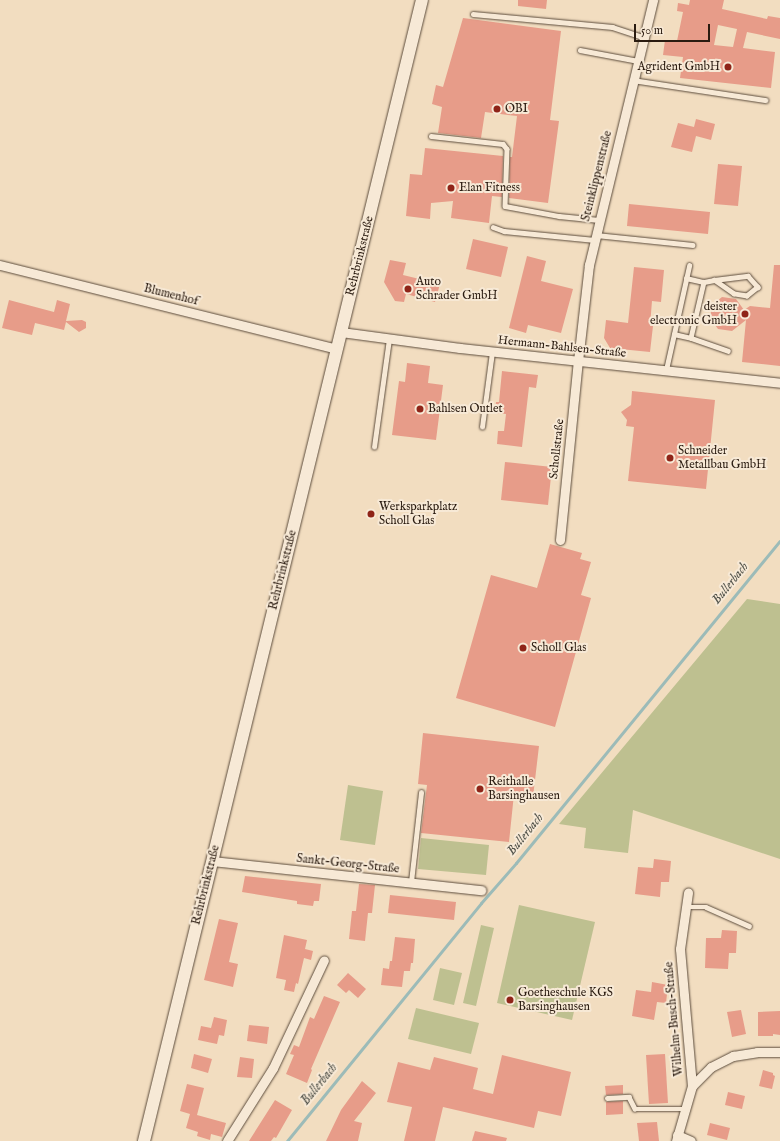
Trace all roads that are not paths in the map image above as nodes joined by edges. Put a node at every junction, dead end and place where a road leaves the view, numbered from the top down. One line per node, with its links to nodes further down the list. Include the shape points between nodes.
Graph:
1 (422, 0): 19 (main road, Rehrbrinkstraße)
2 (653, 0): 4 (street, Steinklippenstraße)
3 (473, 14): 4 (lane, via 612,27)
4 (643, 37): 6 (street, Steinklippenstraße)
5 (580, 50): 6 (lane)
6 (638, 61): 7 (street, Steinklippenstraße)
7 (633, 80): 8 (lane); 10 (street, Steinklippenstraße)
8 (766, 100)
9 (431, 136): 10 (lane, via 503,144 508,149 505,206)
10 (599, 220): 12 (street, Steinklippenstraße)
11 (493, 227): 12 (lane)
12 (595, 238): 13 (lane); 26 (street, Steinklippenstraße, via 589,264)
13 (692, 245)
14 (0, 265): 23 (street, Blumenhof)
15 (689, 266): 16 (lane)
16 (686, 278): 18 (lane); 20 (lane)
17 (714, 280): 17 (lane, via 748,276 758,287 747,296 734,294); 18 (lane)
18 (704, 282): 21 (lane)
19 (341, 332): 22 (street, Hermann-Bahlsen-Straße); 23 (main road, Rehrbrinkstraße)
20 (674, 334): 21 (lane); 27 (lane)
21 (690, 338): 24 (lane)
22 (389, 339): 25 (street, Hermann-Bahlsen-Straße); 30 (lane)
23 (337, 350): 33 (main road, Rehrbrinkstraße)
24 (728, 351)
25 (492, 352): 26 (street, Hermann-Bahlsen-Straße); 29 (lane)
26 (578, 361): 27 (street, Hermann-Bahlsen-Straße); 31 (street, Schollstraße)
27 (666, 370): 28 (street, Hermann-Bahlsen-Straße)
28 (780, 383)
29 (482, 427)
30 (374, 447)
31 (560, 540)
32 (421, 793): 34 (lane)
33 (212, 860): 34 (street, Sankt-Georg-Straße); 45 (main road, Rehrbrinkstraße)
34 (411, 883): 35 (street, Sankt-Georg-Straße)
35 (481, 890)
36 (688, 893): 37 (street, Wilhelm-Busch-Straße)
37 (686, 907): 38 (lane, via 706,907); 41 (street, Wilhelm-Busch-Straße, via 680,949)
38 (749, 926)
39 (324, 960): 46 (street, via 273,1068)
40 (780, 1052): 41 (street, via 733,1056 711,1067)
41 (692, 1086): 43 (street, Wilhelm-Busch-Straße)
42 (607, 1098): 43 (lane, via 629,1097 635,1109)
43 (685, 1109): 44 (street, Wilhelm-Busch-Straße)
44 (677, 1138): 47 (street)
45 (144, 1141)
46 (227, 1141)
47 (692, 1141)

